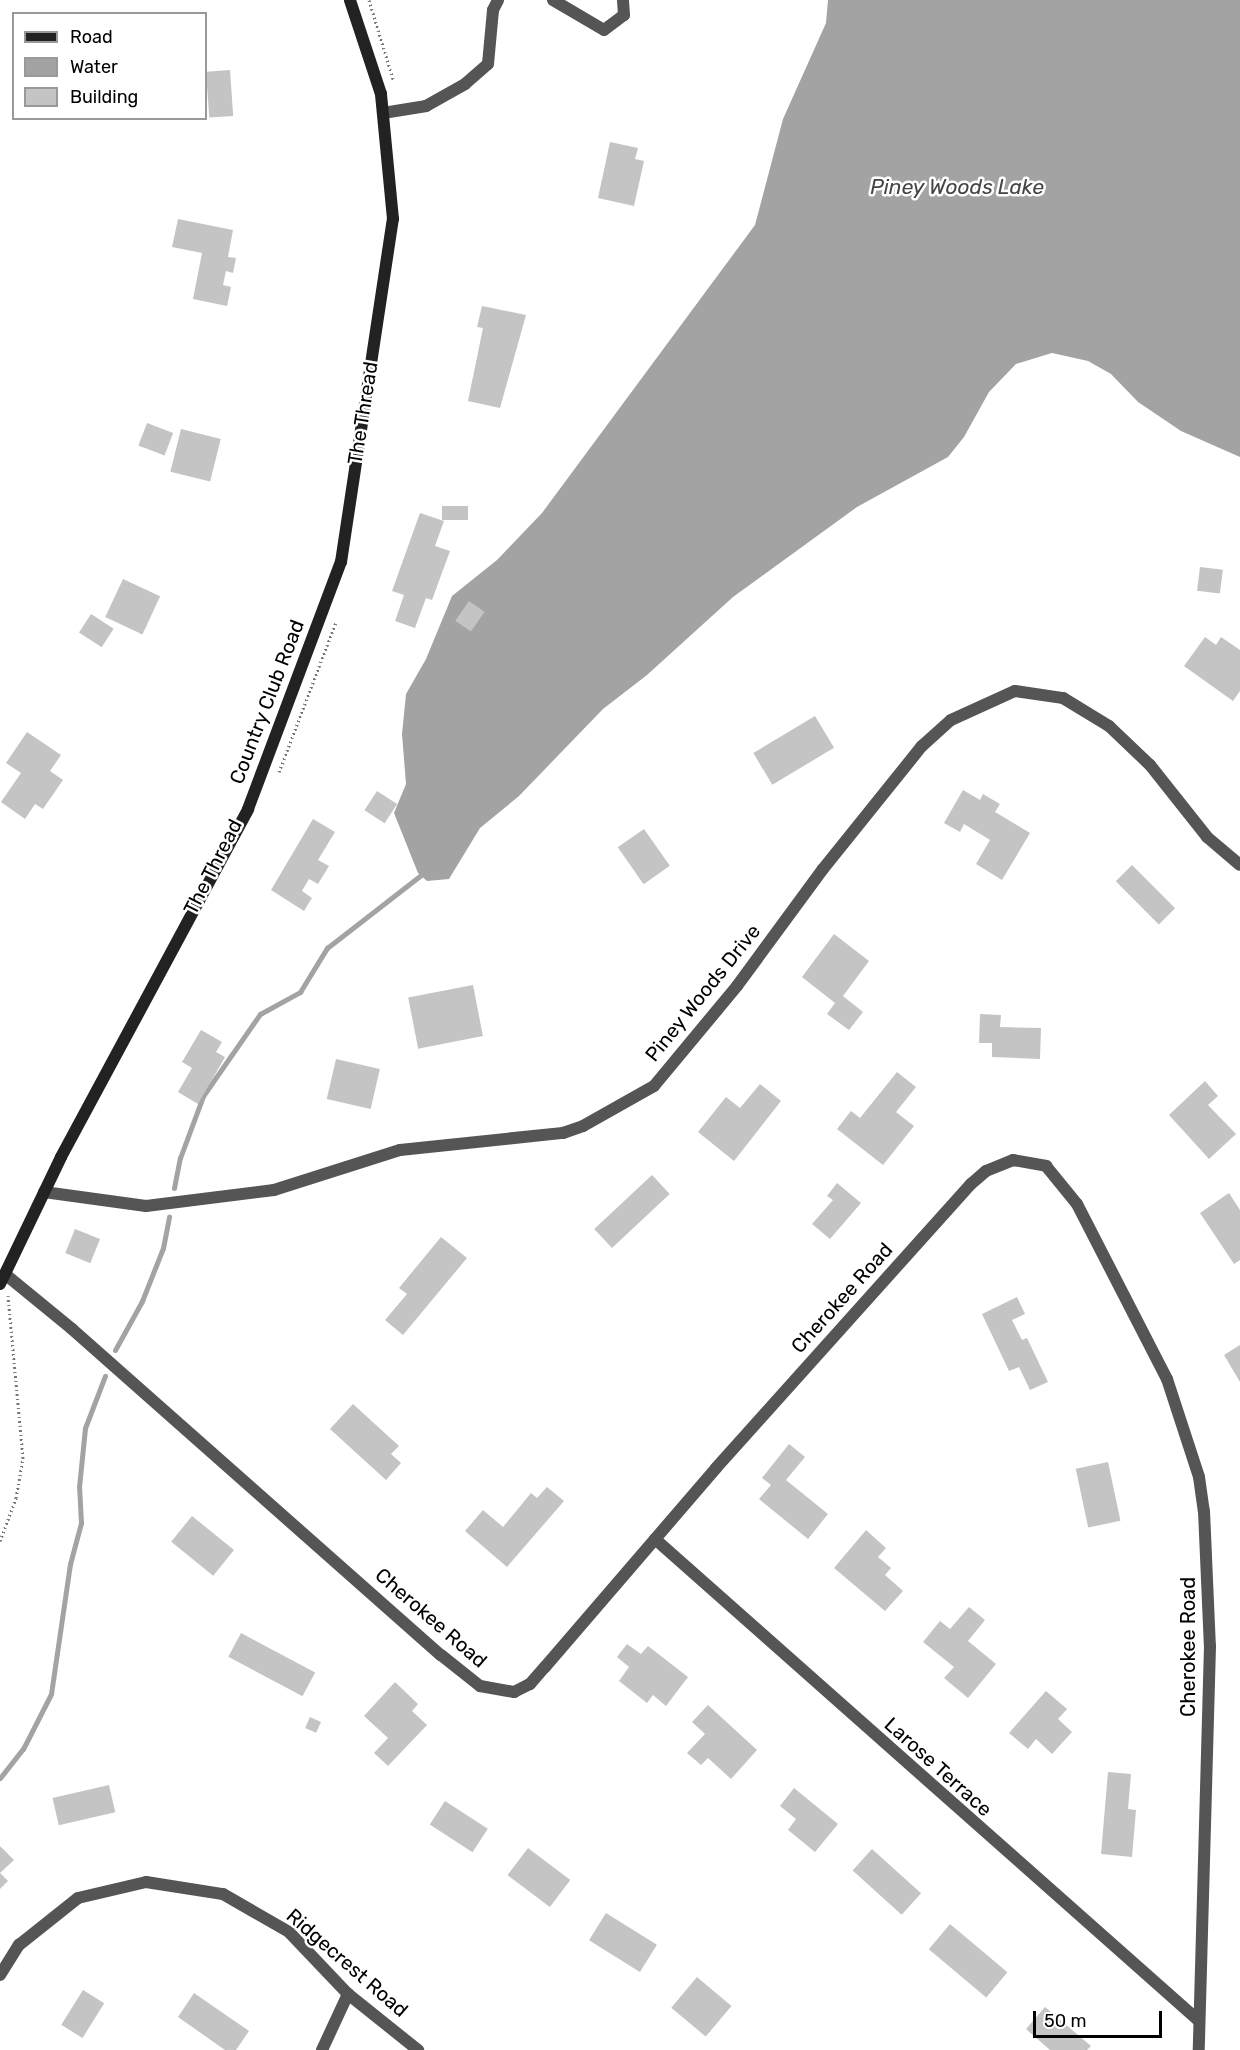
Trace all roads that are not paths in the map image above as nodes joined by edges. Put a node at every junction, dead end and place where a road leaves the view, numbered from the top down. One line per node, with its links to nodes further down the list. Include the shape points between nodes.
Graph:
1 (350, 0): 5 (street, Country Club Road, via 377,81)
2 (498, 0): 5 (street, via 493,10 488,64 426,106)
3 (553, 0): 4 (street, via 604,30 624,15)
4 (623, 0)
5 (383, 113): 7 (street, Country Club Road, via 393,219 341,562 248,809)
6 (1240, 865): 7 (street, Piney Woods Drive, via 1207,837 1150,765 1109,726 1063,698 1015,692 951,720 922,746 823,869 737,986 654,1086 583,1126 563,1133 400,1150 274,1190 146,1206)
7 (44, 1192): 8 (street, Country Club Road)
8 (6, 1280): 9 (street, Cherokee Road, via 480,1686 514,1692 530,1684)
9 (655, 1539): 12 (street, Larose Terrace); 12 (street, Cherokee Road, via 971,1184 986,1171 1013,1160 1046,1166 1077,1204 1167,1379 1198,1477 1204,1511 1210,1646)
10 (0, 1974): 11 (street, Ridgecrest Road, via 19,1945 78,1898 146,1882 223,1894 289,1932)
11 (348, 1994): 13 (street); 14 (street, Ridgecrest Road)
12 (1198, 2020): 15 (street, Cherokee Road)
13 (322, 2050)
14 (418, 2050)
15 (1199, 2050)

